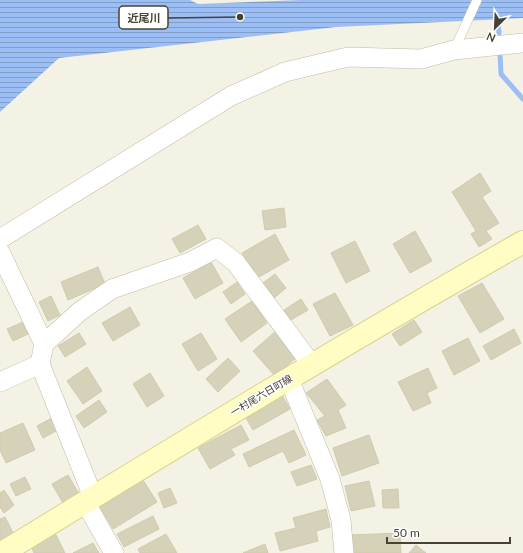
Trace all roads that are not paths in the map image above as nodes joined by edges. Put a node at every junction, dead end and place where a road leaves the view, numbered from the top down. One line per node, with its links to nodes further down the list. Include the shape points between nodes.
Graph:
1 (477, 0): 3 (lane)
2 (523, 43): 3 (street)
3 (454, 50): 4 (street, via 420,59 348,58 285,72 231,96)
4 (0, 239)
5 (523, 242): 9 (main road, 一村尾六日町線)
6 (0, 252): 7 (street)
7 (44, 344): 8 (street); 9 (street, via 79,312 112,289 190,262 217,248 236,263)
8 (40, 364): 11 (street); 12 (street)
9 (312, 365): 10 (main road, 一村尾六日町線)
10 (289, 379): 12 (main road, 一村尾六日町線); 15 (street, via 330,479 341,520)
11 (0, 382)
12 (89, 499): 13 (main road, 一村尾六日町線); 14 (street)
13 (2, 553)
14 (114, 553)
15 (344, 553)

